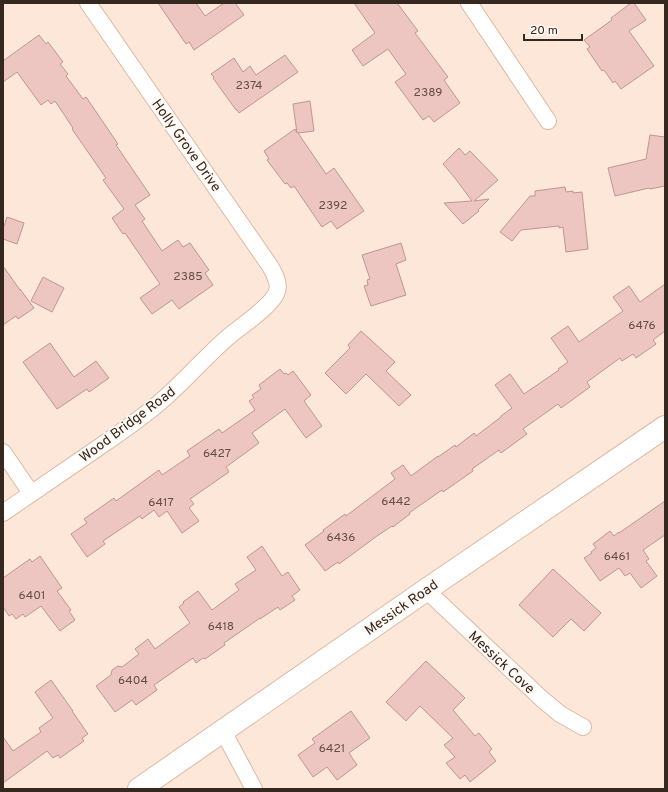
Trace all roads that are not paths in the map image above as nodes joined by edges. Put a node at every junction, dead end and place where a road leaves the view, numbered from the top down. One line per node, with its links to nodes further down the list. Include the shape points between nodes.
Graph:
1 (88, 3): 4 (street, Holly Grove Drive, via 270,266 278,283)
2 (469, 3): 3 (street)
3 (548, 121)
4 (278, 291): 7 (street, Wood Bridge Road, via 268,305 222,342 159,404)
5 (665, 426): 9 (street, Messick Road)
6 (3, 452): 7 (street)
7 (32, 493): 8 (street, Wood Bridge Road)
8 (3, 513)
9 (426, 590): 10 (street, Messick Cove, via 542,699 560,714); 11 (street, Messick Road)
10 (583, 727)
11 (223, 731): 12 (street, Messick Road); 13 (street)
12 (139, 789)
13 (254, 789)

